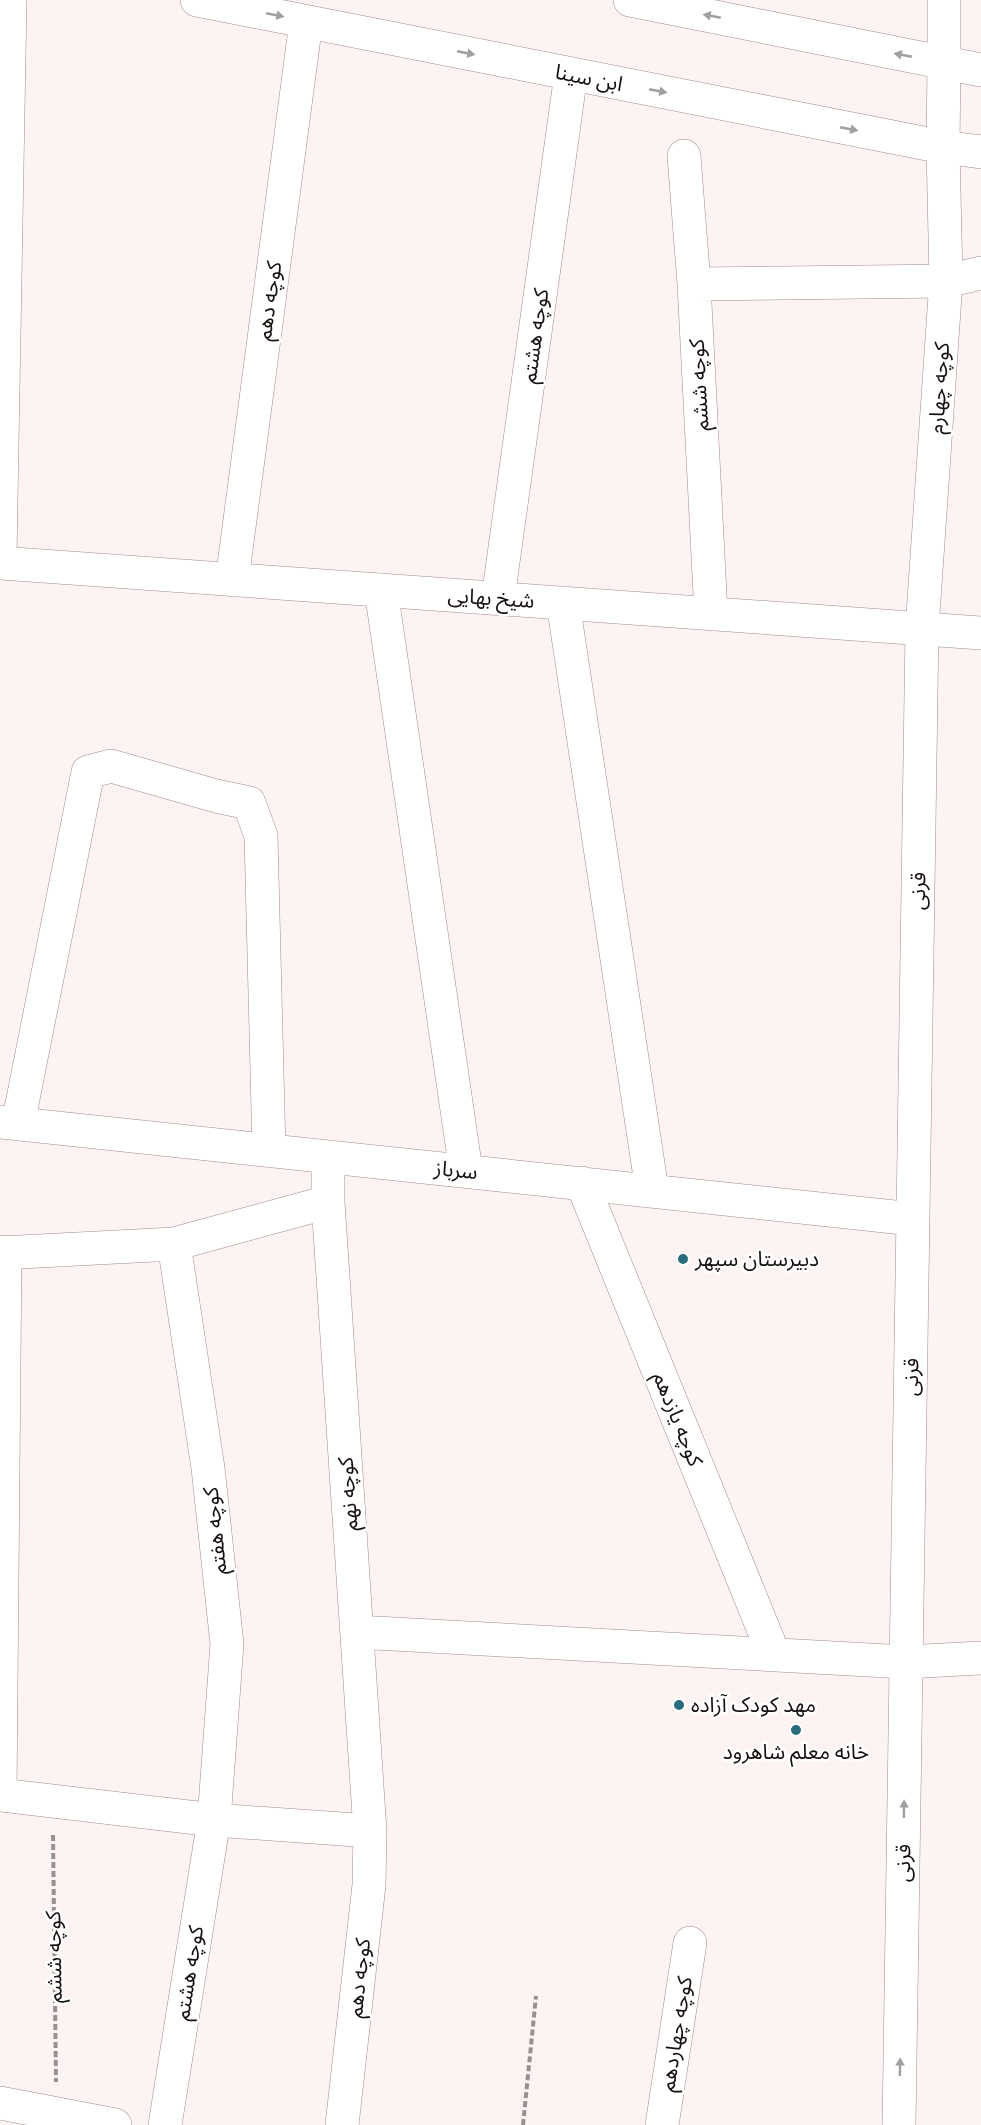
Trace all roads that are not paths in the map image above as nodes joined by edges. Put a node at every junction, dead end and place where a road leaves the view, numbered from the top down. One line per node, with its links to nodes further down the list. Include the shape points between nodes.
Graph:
1 (10, 0): 15 (street)
2 (197, 0): 5 (street, ابن سینا, one-way to 5)
3 (630, 0): 6 (street, one-way to 3)
4 (944, 0): 6 (street, کوچه چهارم)
5 (306, 22): 8 (street, ابن سینا, one-way to 8); 17 (street, کوچه دهم)
6 (944, 63): 7 (street); 9 (street, کوچه چهارم)
7 (981, 70)
8 (572, 74): 9 (street, ابن سینا, one-way to 9); 19 (street, کوچه هشتم)
9 (943, 147): 10 (street, ابن سینا); 13 (street, کوچه چهارم)
10 (981, 152)
11 (684, 156): 14 (street, کوچه ششم)
12 (981, 273): 13 (street)
13 (946, 281): 14 (street); 22 (street, کوچه چهارم)
14 (694, 284): 21 (street, کوچه ششم)
15 (0, 556)
16 (0, 563): 17 (street, شیخ بهایی)
17 (232, 580): 18 (street, شیخ بهایی)
18 (381, 590): 19 (street, شیخ بهایی); 27 (street)
19 (498, 598): 20 (street, شیخ بهایی)
20 (563, 603): 21 (street, شیخ بهایی); 29 (street)
21 (711, 614): 22 (street, شیخ بهایی)
22 (922, 629): 23 (street, شیخ بهایی); 31 (street, قرنی)
23 (981, 633)
24 (9, 1123): 25 (street, سرباز); 25 (street, via 88,772 111,766 249,803 261,836)
25 (268, 1150): 26 (street, سرباز)
26 (328, 1157): 27 (street, سرباز); 30 (street, کوچه نهم)
27 (466, 1171): 28 (street, سرباز)
28 (582, 1183): 29 (street, سرباز); 35 (street, کوچه یازدهم)
29 (652, 1190): 31 (street, سرباز)
30 (328, 1202): 32 (street); 34 (street, کوچه نهم)
31 (913, 1219): 37 (street, قرنی)
32 (174, 1244): 33 (street); 39 (street, کوچه هفتم, via 208,1468 227,1644)
33 (2, 1252): 38 (street)
34 (357, 1632): 35 (street); 40 (street, کوچه نهم)
35 (774, 1655): 37 (street)
36 (981, 1658): 37 (street)
37 (906, 1662): 47 (street, قرنی, one-way to 37)
38 (0, 1795): 39 (street)
39 (213, 1820): 40 (street); 44 (street, کوچه هشتم)
40 (370, 1831): 45 (street, کوچه دهم, via 369,1885)
41 (690, 1943): 46 (street, کوچه چهاردهم)
42 (0, 2103): 43 (street)
43 (113, 2125)
44 (165, 2125)
45 (342, 2125)
46 (662, 2125)
47 (899, 2125)

